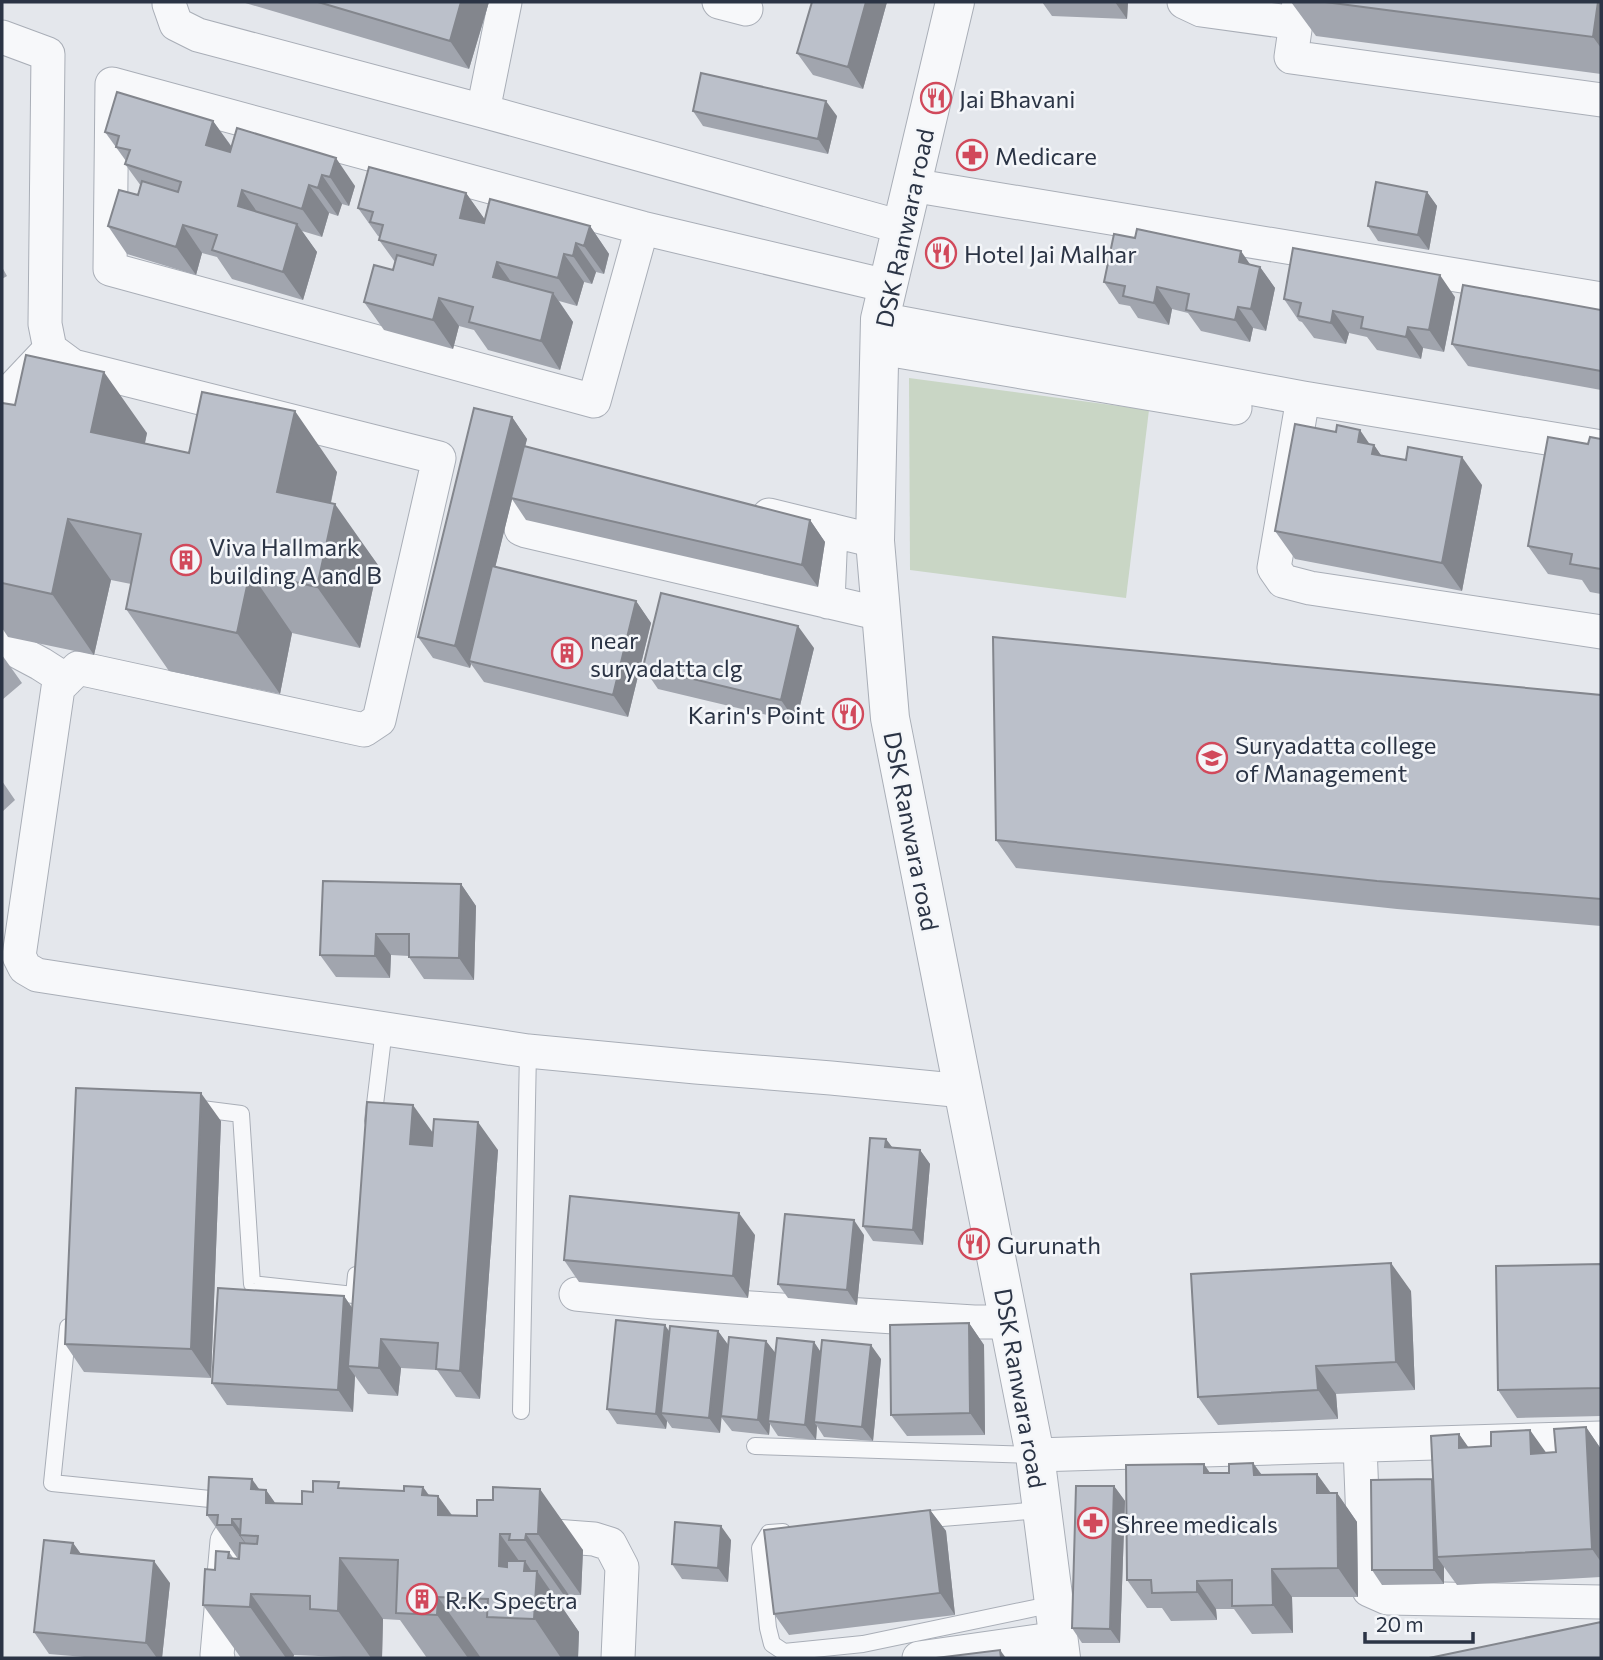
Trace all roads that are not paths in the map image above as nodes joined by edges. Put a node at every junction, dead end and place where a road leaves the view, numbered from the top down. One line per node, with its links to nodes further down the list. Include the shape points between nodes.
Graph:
1 (169, 2): 8 (street, via 176,24 198,36)
2 (505, 2): 8 (street)
3 (955, 2): 9 (street, DSK Ranwara road)
4 (1184, 2): 5 (street, via 1201,10)
5 (1297, 13): 7 (street, via 1291,57)
6 (2, 37): 14 (street, via 48,54 46,324)
7 (1601, 100)
8 (483, 111): 10 (street)
9 (911, 185): 10 (street, DSK Ranwara road); 12 (street)
10 (901, 227): 13 (street, DSK Ranwara road)
11 (642, 228): 11 (street, via 594,401 110,269 112,84); 13 (street)
12 (1601, 299)
13 (882, 318): 16 (street); 21 (street, DSK Ranwara road)
14 (50, 349): 15 (street); 27 (street, via 73,366 439,458 379,720 363,730 78,668)
15 (2, 400)
16 (1301, 408): 17 (street); 26 (street, via 1274,568 1283,581)
17 (1601, 447)
18 (556, 461): 23 (street, via 543,458 535,463 521,529)
19 (739, 508): 20 (street)
20 (831, 530): 21 (street); 23 (street)
21 (876, 541): 24 (street, DSK Ranwara road)
22 (516, 543): 24 (street, via 677,590)
23 (828, 602): 24 (street)
24 (882, 624): 31 (street, DSK Ranwara road, via 890,718)
25 (2, 632): 27 (street, via 11,648)
26 (1601, 632)
27 (66, 680): 28 (street, via 58,688)
28 (14, 904): 29 (street, via 19,956 25,968 37,975)
29 (384, 1029): 30 (street); 33 (lane)
30 (528, 1051): 31 (street); 38 (lane)
31 (964, 1091): 37 (street, DSK Ranwara road)
32 (173, 1106): 34 (lane, via 241,1114 252,1284 354,1295)
33 (372, 1131)
34 (359, 1254)
35 (576, 1294): 37 (street)
36 (69, 1317): 43 (lane, via 52,1483)
37 (1009, 1322): 42 (street, DSK Ranwara road)
38 (521, 1411)
39 (1601, 1438): 41 (street)
40 (755, 1446): 42 (lane)
41 (1360, 1446): 42 (street); 49 (street, via 1369,1590 1387,1598)
42 (1035, 1455): 44 (street, DSK Ranwara road)
43 (210, 1499)
44 (1042, 1510): 46 (lane); 50 (street, DSK Ranwara road)
45 (287, 1519): 51 (street, via 239,1522 227,1541)
46 (906, 1521)
47 (797, 1531): 50 (lane, via 769,1533 760,1548 768,1628 772,1644 784,1653)
48 (503, 1532): 52 (street, via 610,1544 622,1567)
49 (1601, 1602)
50 (1058, 1633): 53 (street)
51 (218, 1658)
52 (618, 1658)
53 (919, 1658)

